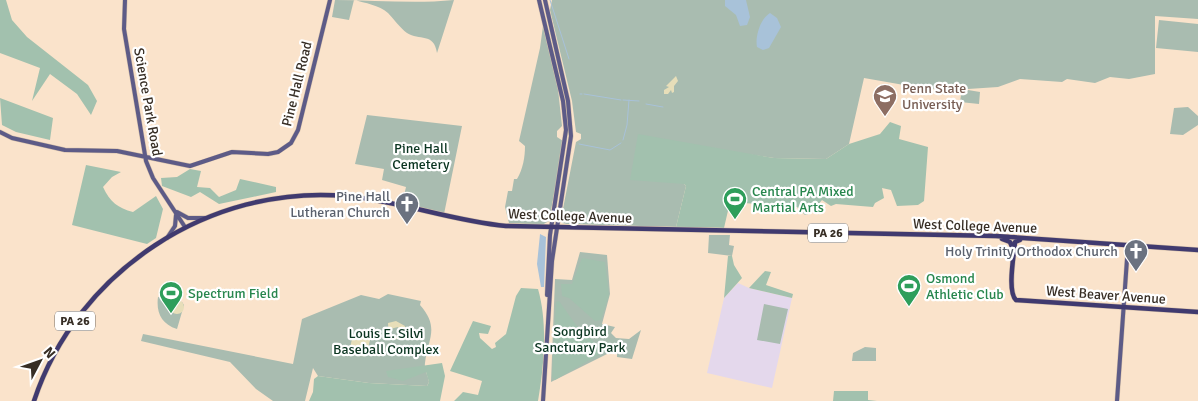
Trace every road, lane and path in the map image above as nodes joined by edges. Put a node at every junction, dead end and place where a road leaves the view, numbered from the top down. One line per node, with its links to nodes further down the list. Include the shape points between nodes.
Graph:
1 (125, 0): 6 (main road, Science Park Road, via 124,29)
2 (330, 0): 6 (main road, Pine Hall Road, via 298,130 290,144 271,153 229,152 192,166)
3 (539, 0): 10 (main road, via 565,120)
4 (545, 0): 10 (main road, via 571,125 569,153)
5 (0, 132): 6 (main road, Pine Hall Road, via 12,138 65,150 113,151)
6 (145, 157): 7 (main road, Science Park Road, via 153,178)
7 (173, 209): 8 (main road, via 188,218); 9 (main road, Science Park Road); 12 (main road, via 176,225)
8 (205, 218): 9 (main road, West College Avenue / PA 26); 10 (main road, West College Avenue / PA 26, via 259,201 292,196 326,196 368,200 476,222)
9 (185, 227): 12 (main road, West College Avenue / PA 26)
10 (553, 228): 11 (main road, West College Avenue / PA 26); 20 (main road)
11 (989, 236): 13 (main road, West College Avenue / PA 26); 16 (main road, PA 26, via 1011,244)
12 (167, 238): 19 (main road, West College Avenue / PA 26, via 120,271 85,308 56,352)
13 (1037, 239): 14 (main road, West College Avenue / PA 26); 16 (main road, via 1015,241)
14 (1128, 244): 15 (main road, West College Avenue / PA 26); 17 (main road)
15 (1198, 250)
16 (1012, 271): 17 (main road, West Beaver Avenue / PA 26, via 1011,292 1019,301)
17 (1124, 307): 18 (main road, West Beaver Avenue / PA 26); 21 (main road)
18 (1198, 312)
19 (34, 401)
20 (543, 401)
21 (1117, 401)

